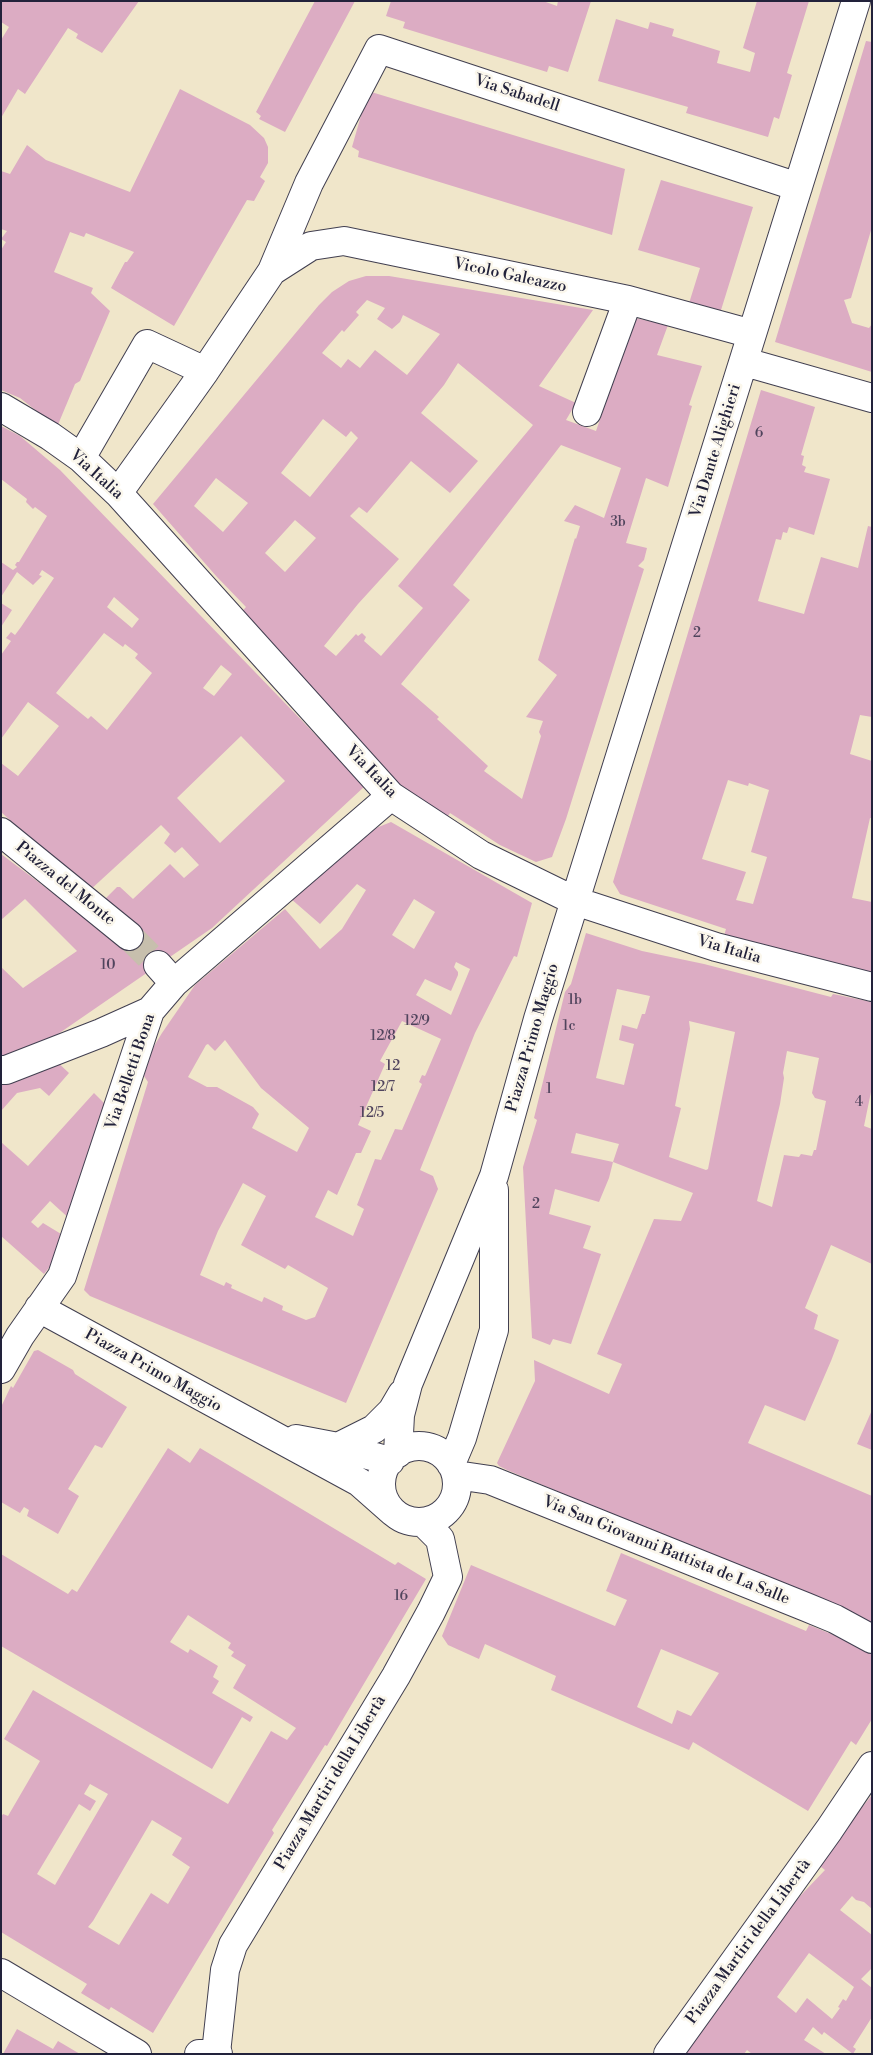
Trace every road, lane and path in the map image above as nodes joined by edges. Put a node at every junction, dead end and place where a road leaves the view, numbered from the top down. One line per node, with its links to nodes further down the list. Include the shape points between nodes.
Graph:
1 (856, 1): 2 (street, Via Dante Alighieri)
2 (798, 186): 3 (street, Via Sabadell, via 379,49 308,183); 5 (street, Via Dante Alighieri)
3 (272, 271): 4 (street, Vicolo Galeazzo, via 311,246 344,241); 7 (street)
4 (628, 300): 5 (street, Vicolo Galeazzo); 10 (street)
5 (752, 334): 6 (street, Via Dante Alighieri)
6 (745, 362): 8 (street); 15 (street, Via Dante Alighieri)
7 (205, 371): 11 (street, via 147,344); 12 (street)
8 (872, 398)
9 (1, 407): 11 (street, Via Italia)
10 (587, 412)
11 (80, 458): 12 (street, Via Italia)
12 (118, 493): 13 (street, Via Italia)
13 (391, 796): 15 (street, Via Italia, via 481,855); 18 (street, Via Belletti Bona, via 166,974)
14 (1, 832): 16 (street, Piazza del Monte)
15 (575, 901): 17 (street, Via Italia, via 716,947); 20 (street, Piazza Primo Maggio)
16 (129, 936)
17 (872, 987)
18 (150, 1011): 19 (street); 21 (street, Via Belletti Bona, via 62,1276)
19 (1, 1070)
20 (494, 1176): 23 (street, Piazza Primo Maggio); 27 (street, Piazza Primo Maggio, via 494,1330)
21 (39, 1308): 22 (street, Via Belletti Bona); 24 (street, Piazza Primo Maggio)
22 (1, 1369)
23 (408, 1384): 25 (street, Piazza Primo Maggio, via 392,1411 374,1429); 26 (street, Piazza Primo Maggio)
24 (267, 1434): 25 (street, Piazza Primo Maggio); 28 (street, Piazza Primo Maggio, via 358,1482)
25 (338, 1447): 26 (street, Piazza Primo Maggio)
26 (394, 1457): 27 (street, via 409,1448 421,1446 443,1455); 28 (street, Piazza Primo Maggio, via 384,1470 381,1482 382,1493)
27 (453, 1469): 29 (street, Piazza Primo Maggio, via 457,1485 451,1505 443,1514); 30 (street, Via San Giovanni Battista de La Salle, via 490,1480 806,1607)
28 (393, 1512): 29 (street, Piazza Primo Maggio, via 407,1520)
29 (423, 1522): 33 (street, Piazza Martiri della Libertà, via 440,1539 448,1577 396,1676 233,1945 225,1970)
30 (872, 1639)
31 (872, 1766): 35 (street, Piazza Martiri della Libertà)
32 (1, 1972): 34 (street)
33 (211, 2053)
34 (137, 2054)
35 (668, 2054)

